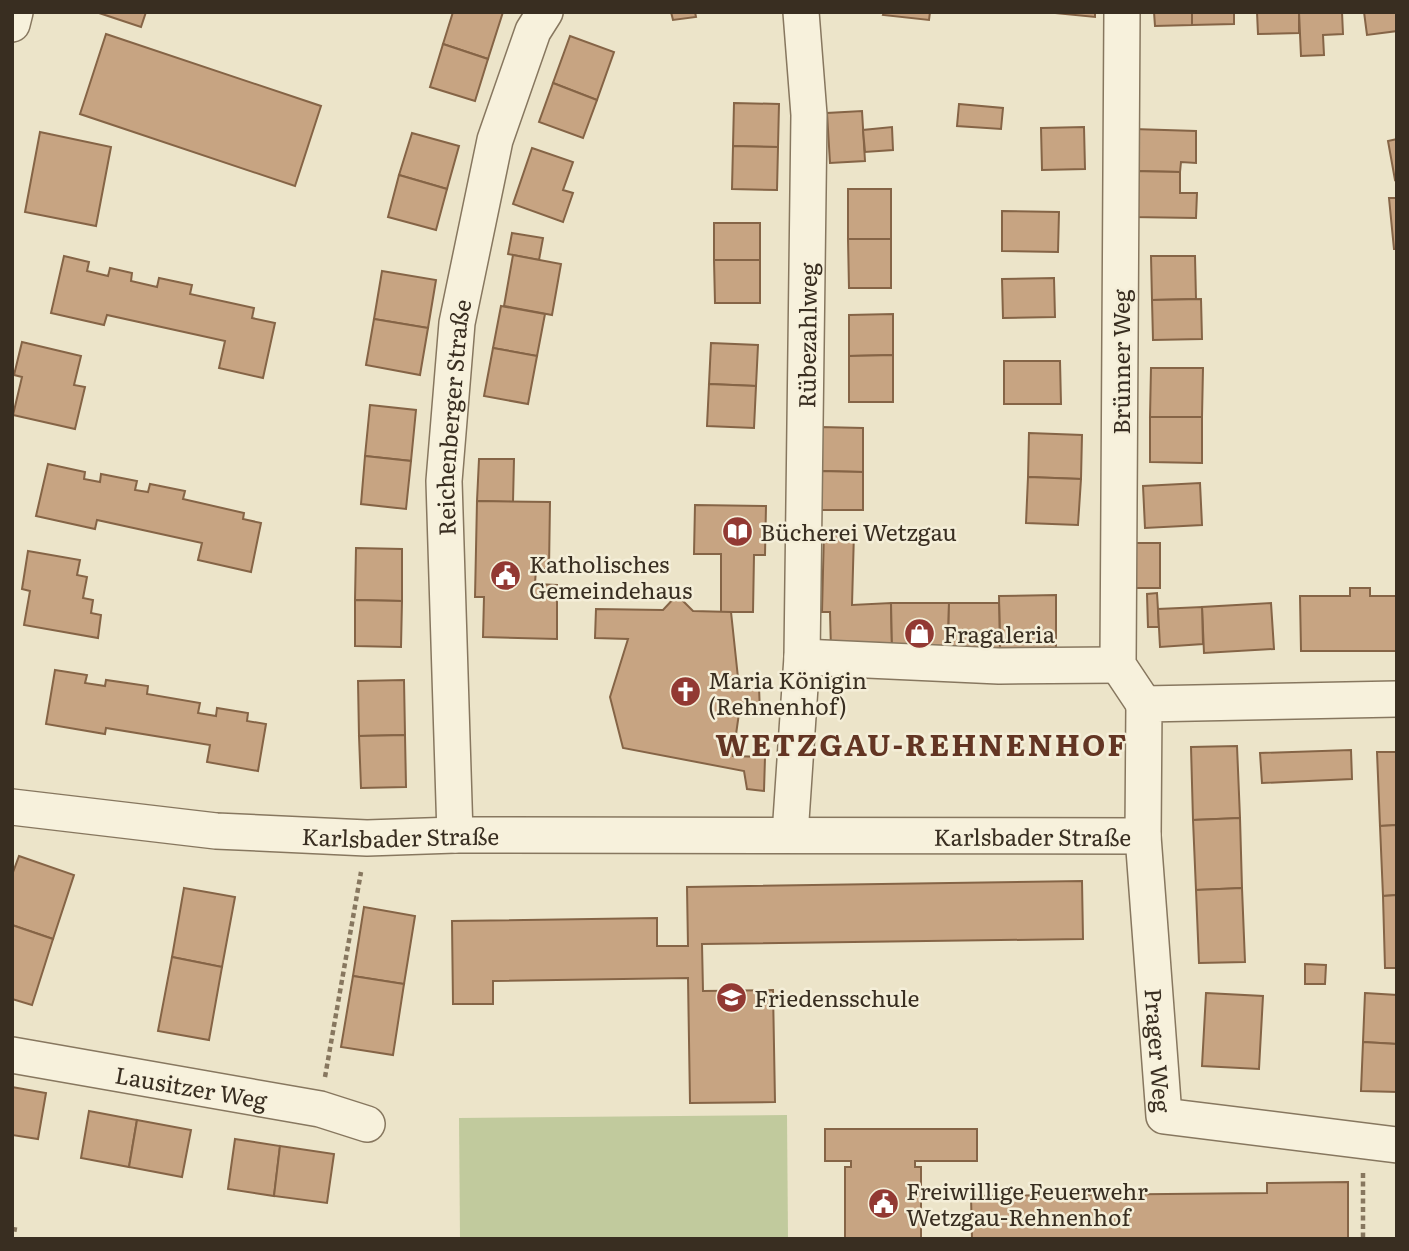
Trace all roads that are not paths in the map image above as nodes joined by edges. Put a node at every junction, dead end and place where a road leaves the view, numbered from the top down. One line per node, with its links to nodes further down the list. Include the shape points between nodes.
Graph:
1 (15, 12): 5 (street)
2 (545, 12): 11 (street, Reichenberger Straße, via 533,31 495,140 457,323 444,481)
3 (801, 12): 6 (street, Rübezahlweg, via 810,115)
4 (1122, 12): 7 (street, Brünner Weg)
5 (12, 24)
6 (802, 657): 7 (street, via 999,666); 12 (street)
7 (1118, 665): 9 (street)
8 (1397, 699): 9 (street)
9 (1144, 704): 13 (street, Karlsbader Straße)
10 (12, 807): 11 (street, Karlsbader Straße, via 216,831 367,838)
11 (455, 835): 12 (street, Karlsbader Straße)
12 (790, 835): 13 (street, Karlsbader Straße)
13 (1143, 836): 16 (street, Prager Weg, via 1164,1116)
14 (12, 1055): 15 (street, Lausitzer Weg, via 320,1109)
15 (367, 1124)
16 (1397, 1145)

